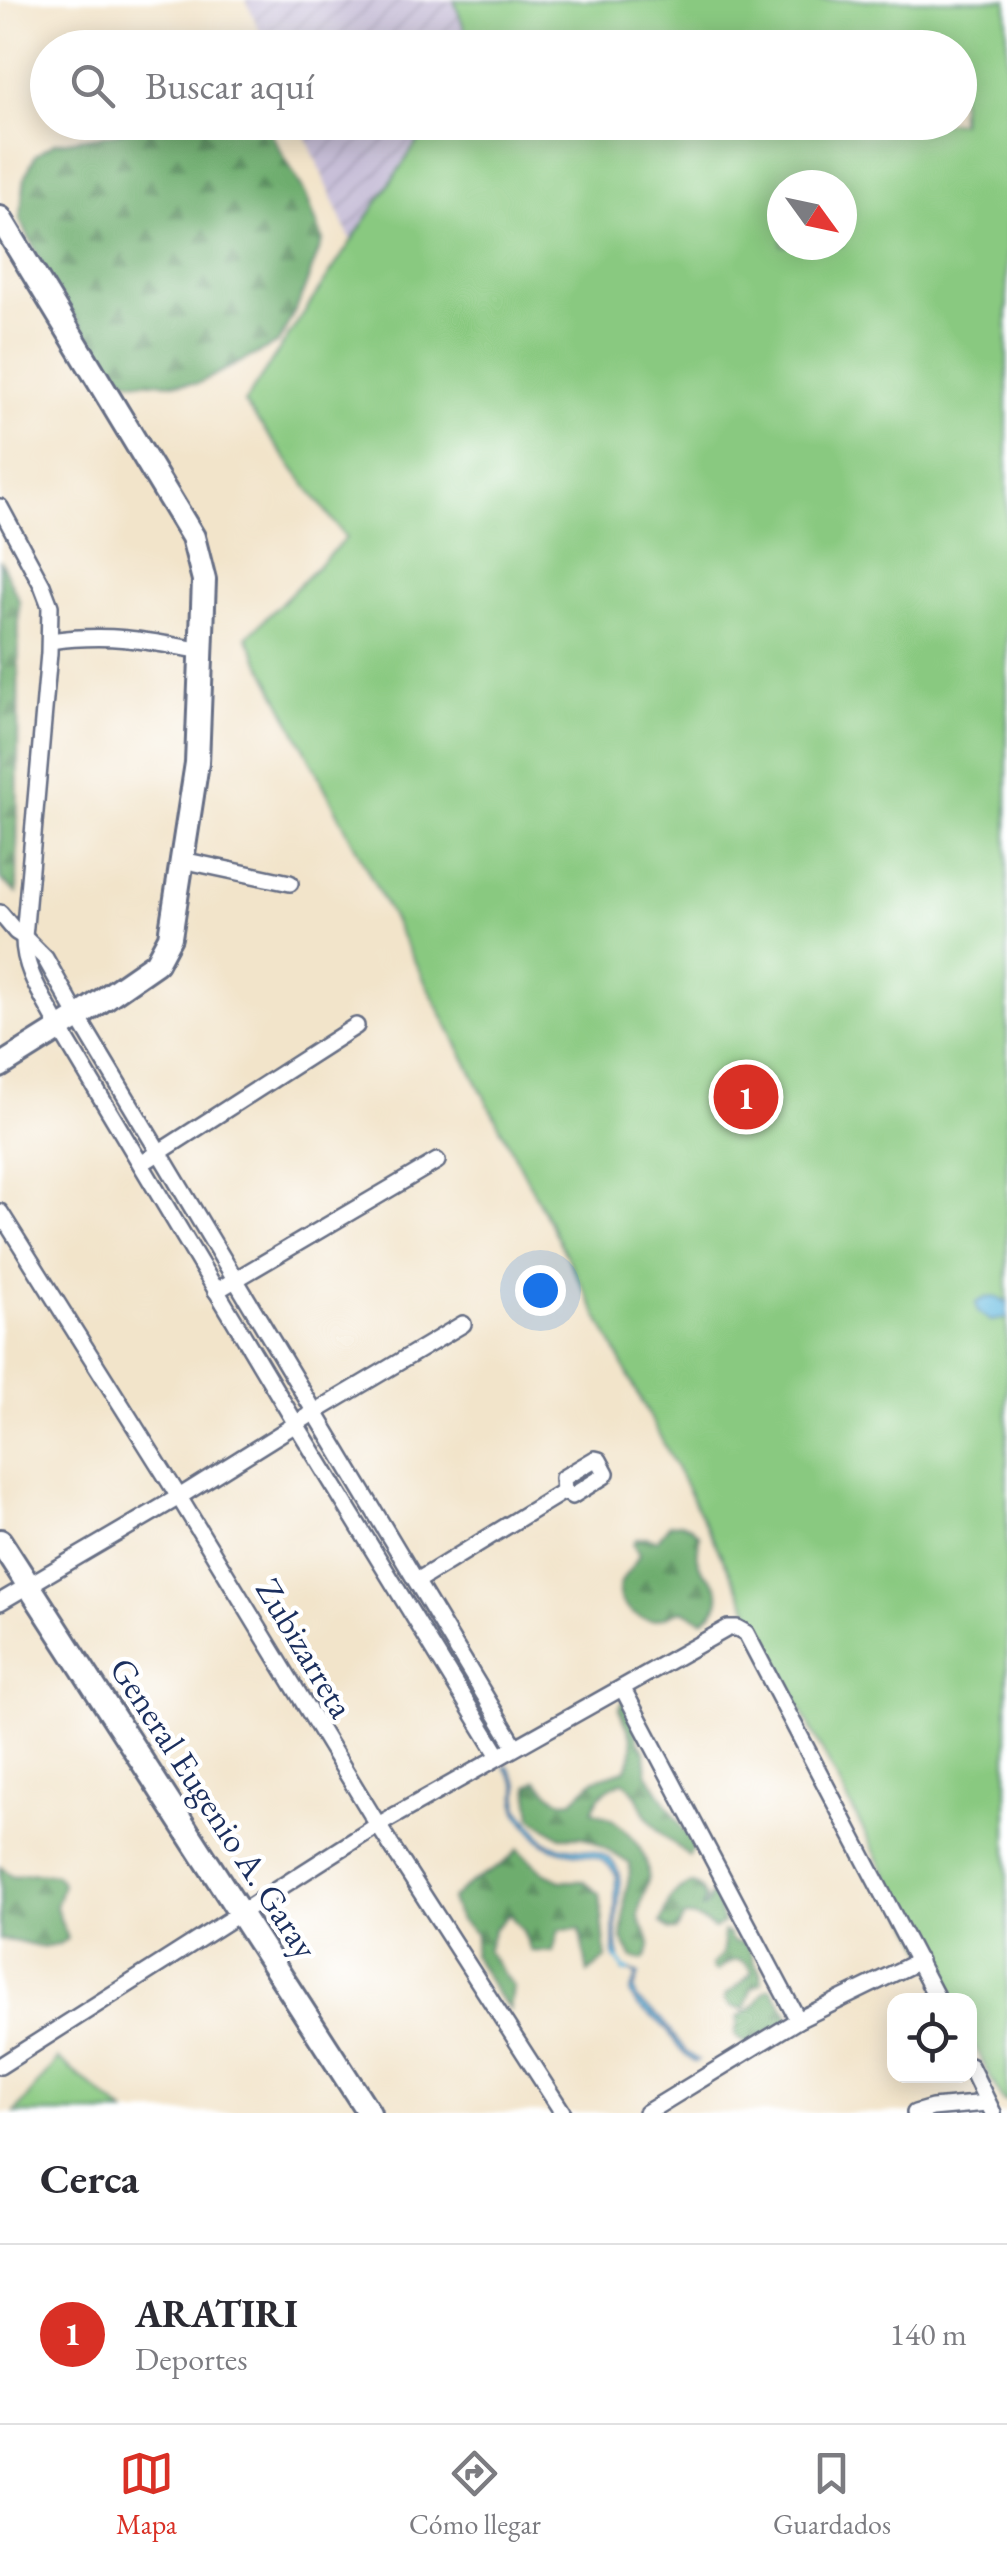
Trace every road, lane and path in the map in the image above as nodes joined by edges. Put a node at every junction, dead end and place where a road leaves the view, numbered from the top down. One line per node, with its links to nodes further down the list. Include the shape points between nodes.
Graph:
1 (0, 218): 4 (street, via 193,536 204,580)
2 (0, 507): 3 (street, via 50,606)
3 (50, 641): 4 (street, via 130,637); 8 (street)
4 (202, 651): 5 (street, via 197,763)
5 (182, 860): 6 (street); 9 (street, via 170,937 156,963)
6 (290, 883)
7 (0, 913): 8 (street)
8 (24, 937): 9 (street, via 45,958)
9 (69, 1023): 11 (street); 12 (street); 14 (street)
10 (356, 1026): 12 (street)
11 (0, 1066)
12 (160, 1154): 14 (street); 16 (street)
13 (437, 1161): 16 (street)
14 (141, 1164): 17 (street)
15 (0, 1212): 22 (street, Zubizarreta)
16 (236, 1278): 17 (street); 19 (street)
17 (216, 1290): 20 (street)
18 (463, 1324): 19 (street)
19 (315, 1412): 20 (street); 24 (street)
20 (296, 1424): 22 (street); 29 (street)
21 (564, 1491): 24 (street)
22 (179, 1497): 25 (street); 30 (street, Zubizarreta)
23 (0, 1540): 25 (street, General Eugenio A. Garay)
24 (417, 1581): 28 (street)
25 (29, 1584): 26 (street); 31 (street, General Eugenio A. Garay)
26 (0, 1602)
27 (623, 1689): 28 (street); 32 (street, via 728,1628 746,1632); 34 (street)
28 (516, 1746): 29 (street)
29 (498, 1756): 30 (street)
30 (378, 1825): 31 (street); 39 (street, Zubizarreta)
31 (240, 1912): 35 (street); 38 (street, General Eugenio A. Garay)
32 (919, 1961): 33 (street); 34 (street)
33 (935, 1993)
34 (798, 2020): 40 (street)
35 (3, 2059)
36 (977, 2081): 37 (street)
37 (990, 2108): 41 (street)
38 (369, 2113)
39 (563, 2113)
40 (646, 2113)
41 (915, 2113)

